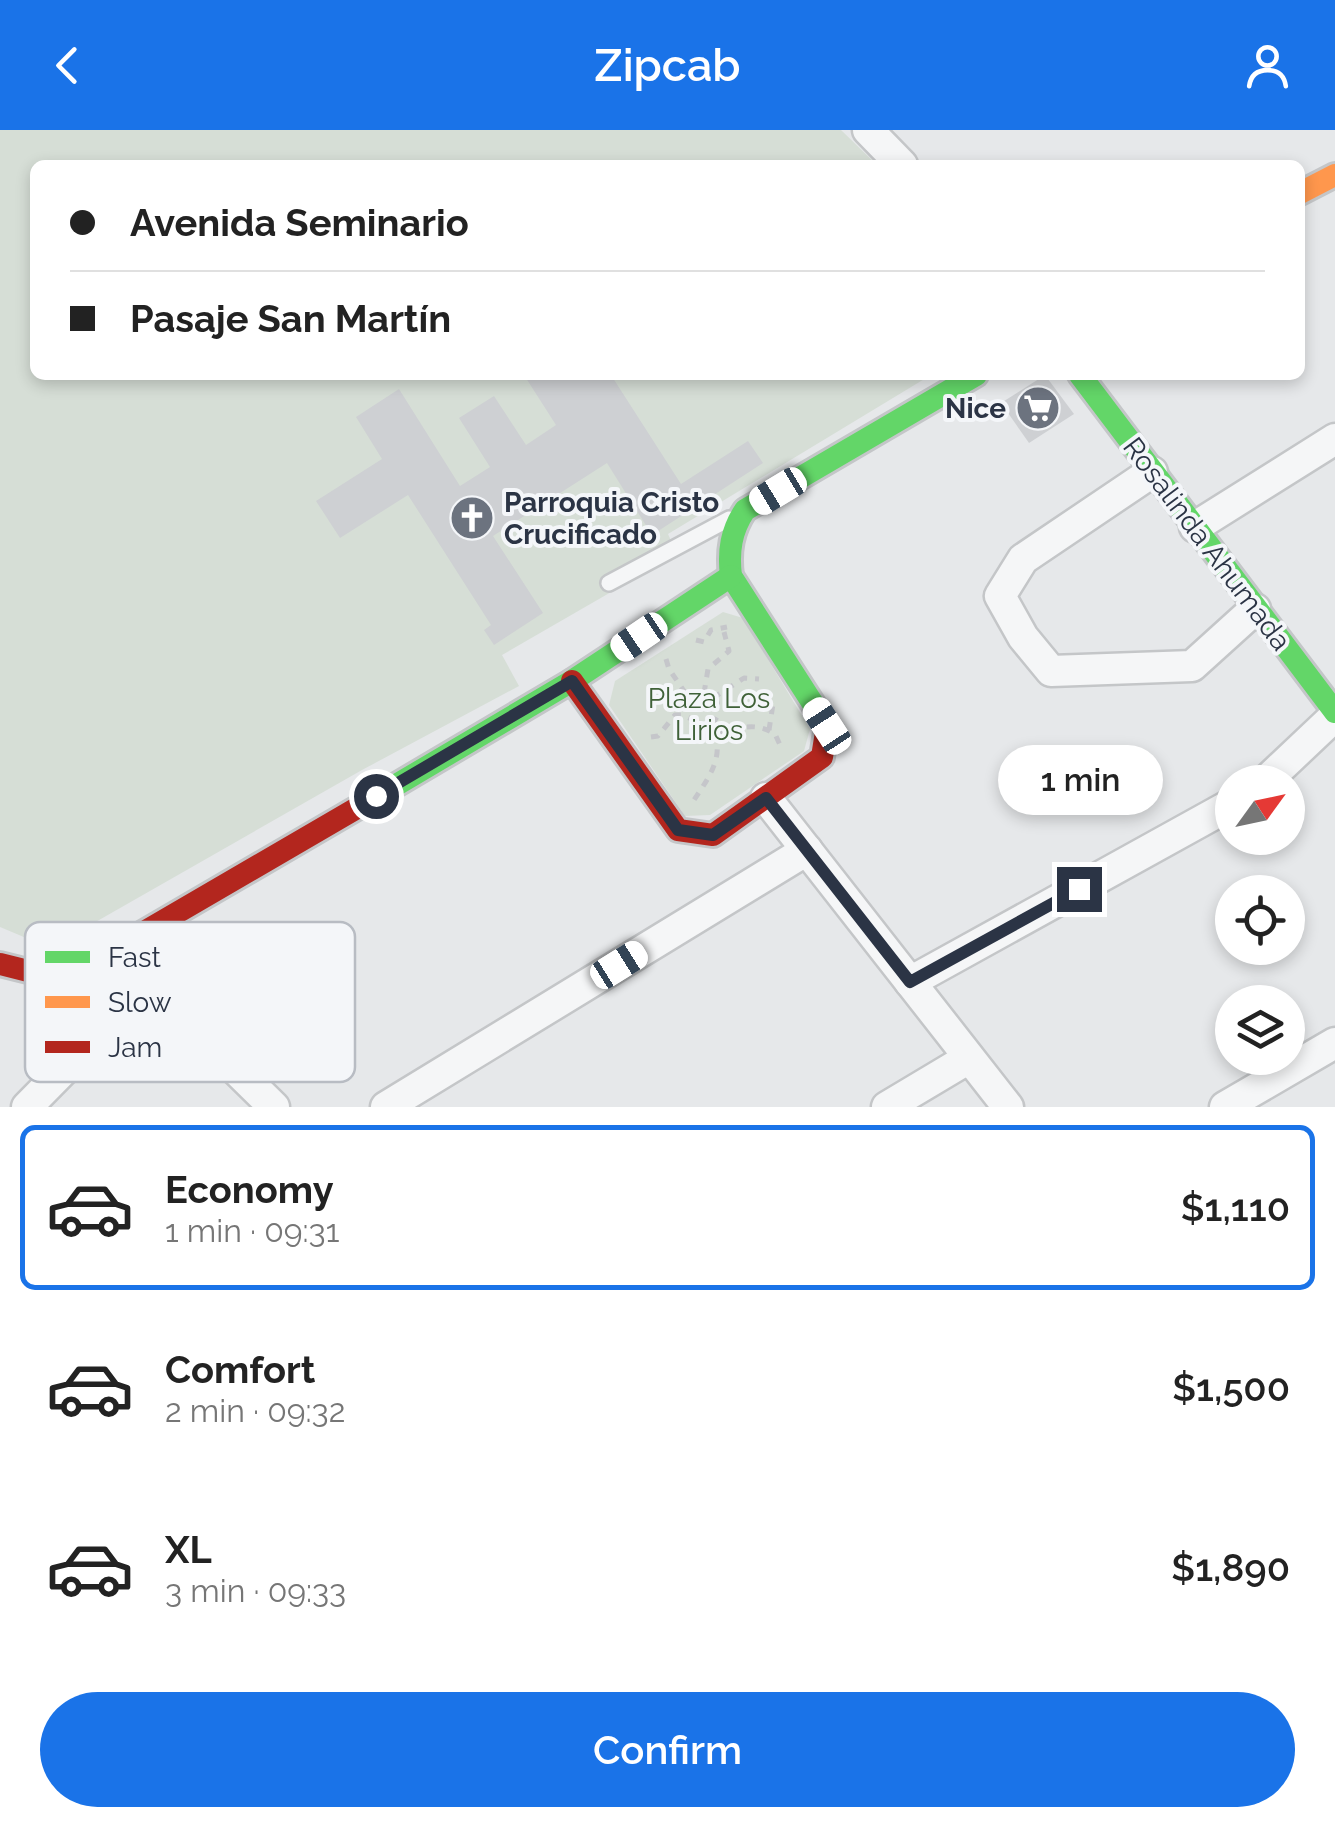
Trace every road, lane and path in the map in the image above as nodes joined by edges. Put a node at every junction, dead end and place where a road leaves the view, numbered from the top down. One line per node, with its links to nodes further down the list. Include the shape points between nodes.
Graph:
1 (868, 130): 2 (street)
2 (897, 160)
3 (1335, 176): 4 (street)
4 (1305, 191)
5 (967, 380): 9 (street)
6 (1084, 380): 8 (street, Rosalinda Ahumada)
7 (1335, 439): 10 (street)
8 (1152, 472): 10 (street, Rosalinda Ahumada); 13 (street, via 1023,559 1000,596 1023,638 1051,671 1192,666)
9 (745, 510): 11 (street, via 728,553); 12 (lane)
10 (1195, 527): 13 (street, Rosalinda Ahumada)
11 (732, 576): 16 (street); 27 (street, via 827,726 822,758)
12 (609, 582)
13 (1255, 608): 21 (street, Rosalinda Ahumada)
14 (723, 630): 18 (path, via 729,652 708,669)
15 (666, 659): 19 (path)
16 (572, 681): 30 (street, via 678,830); 32 (street)
17 (770, 683): 20 (path, via 744,678)
18 (704, 693): 19 (path); 20 (path)
19 (688, 697): 22 (path)
20 (714, 698): 23 (path, via 720,707)
21 (1335, 714): 26 (street)
22 (692, 718): 23 (path); 24 (path, via 676,715 651,738)
23 (712, 727): 25 (path)
24 (644, 731)
25 (716, 735): 27 (path, via 766,728); 30 (path, via 714,767 694,801)
26 (1282, 765)
27 (795, 777): 28 (street)
28 (766, 798): 30 (street, via 713,835); 31 (street)
29 (1215, 813): 35 (street)
30 (694, 832)
31 (807, 850): 35 (street); 42 (street)
32 (163, 922)
33 (0, 964): 34 (street)
34 (25, 973)
35 (910, 982): 37 (street)
36 (1335, 1043): 45 (street)
37 (969, 1058): 43 (street); 44 (street)
38 (52, 1082): 40 (street)
39 (249, 1082): 41 (street)
40 (27, 1107)
41 (274, 1107)
42 (386, 1107)
43 (887, 1107)
44 (1008, 1107)
45 (1226, 1107)

